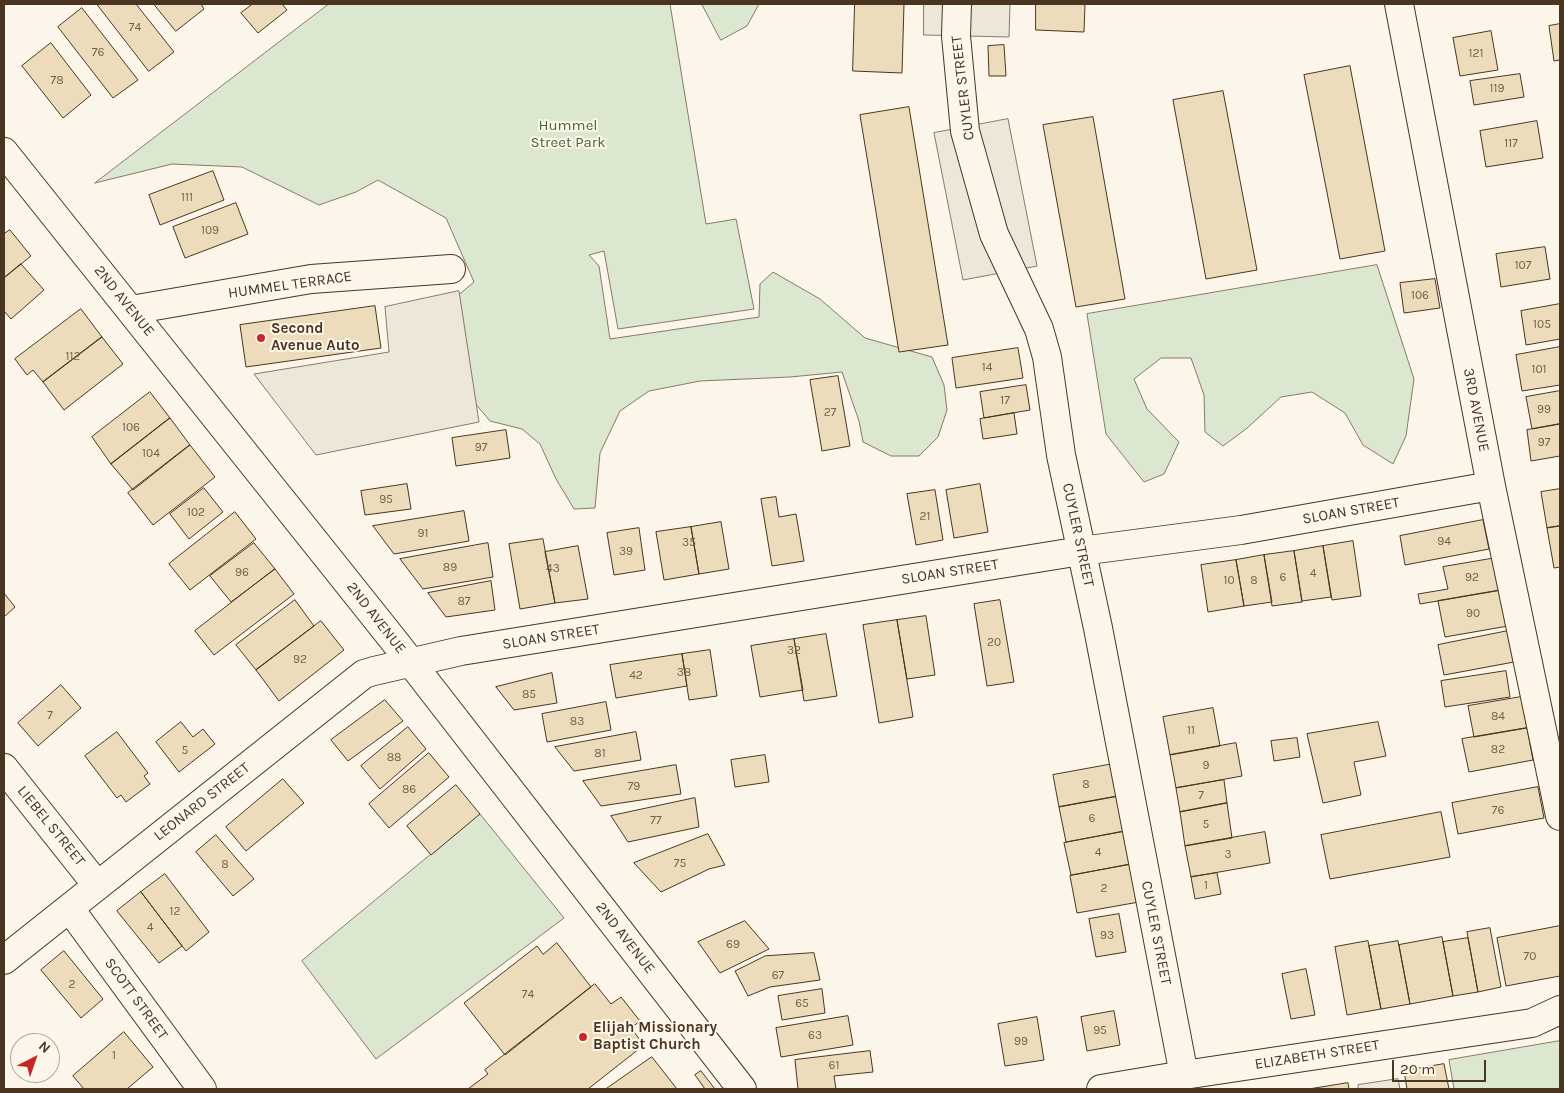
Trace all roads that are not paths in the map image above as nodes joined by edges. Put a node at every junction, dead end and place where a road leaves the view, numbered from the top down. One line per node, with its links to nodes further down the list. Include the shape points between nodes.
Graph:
1 (957, 4): 7 (street, CUYLER STREET, via 956,36 965,131 994,234 1038,329 1047,357 1061,455)
2 (1399, 4): 6 (street, 3RD AVENUE)
3 (4, 152): 5 (street, 2ND AVENUE)
4 (450, 269): 5 (street, HUMMEL TERRACE, via 311,279)
5 (131, 310): 8 (street, 2ND AVENUE)
6 (1491, 486): 7 (street, SLOAN STREET, via 1241,530); 10 (street, 3RD AVENUE)
7 (1081, 551): 8 (street, SLOAN STREET, via 461,651); 15 (street, CUYLER STREET)
8 (411, 662): 11 (street, LEONARD STREET, via 364,674); 17 (street, 2ND AVENUE)
9 (4, 768): 11 (street, LIEBEL STREET)
10 (1560, 816)
11 (97, 885): 12 (street, LEONARD STREET)
12 (70, 909): 13 (street, LEONARD STREET); 16 (street, SCOTT STREET)
13 (4, 960)
14 (1560, 1010): 15 (street, ELIZABETH STREET, via 1532,1023)
15 (1184, 1075): 18 (street, ELIZABETH STREET)
16 (202, 1089)
17 (742, 1089)
18 (1101, 1089)

